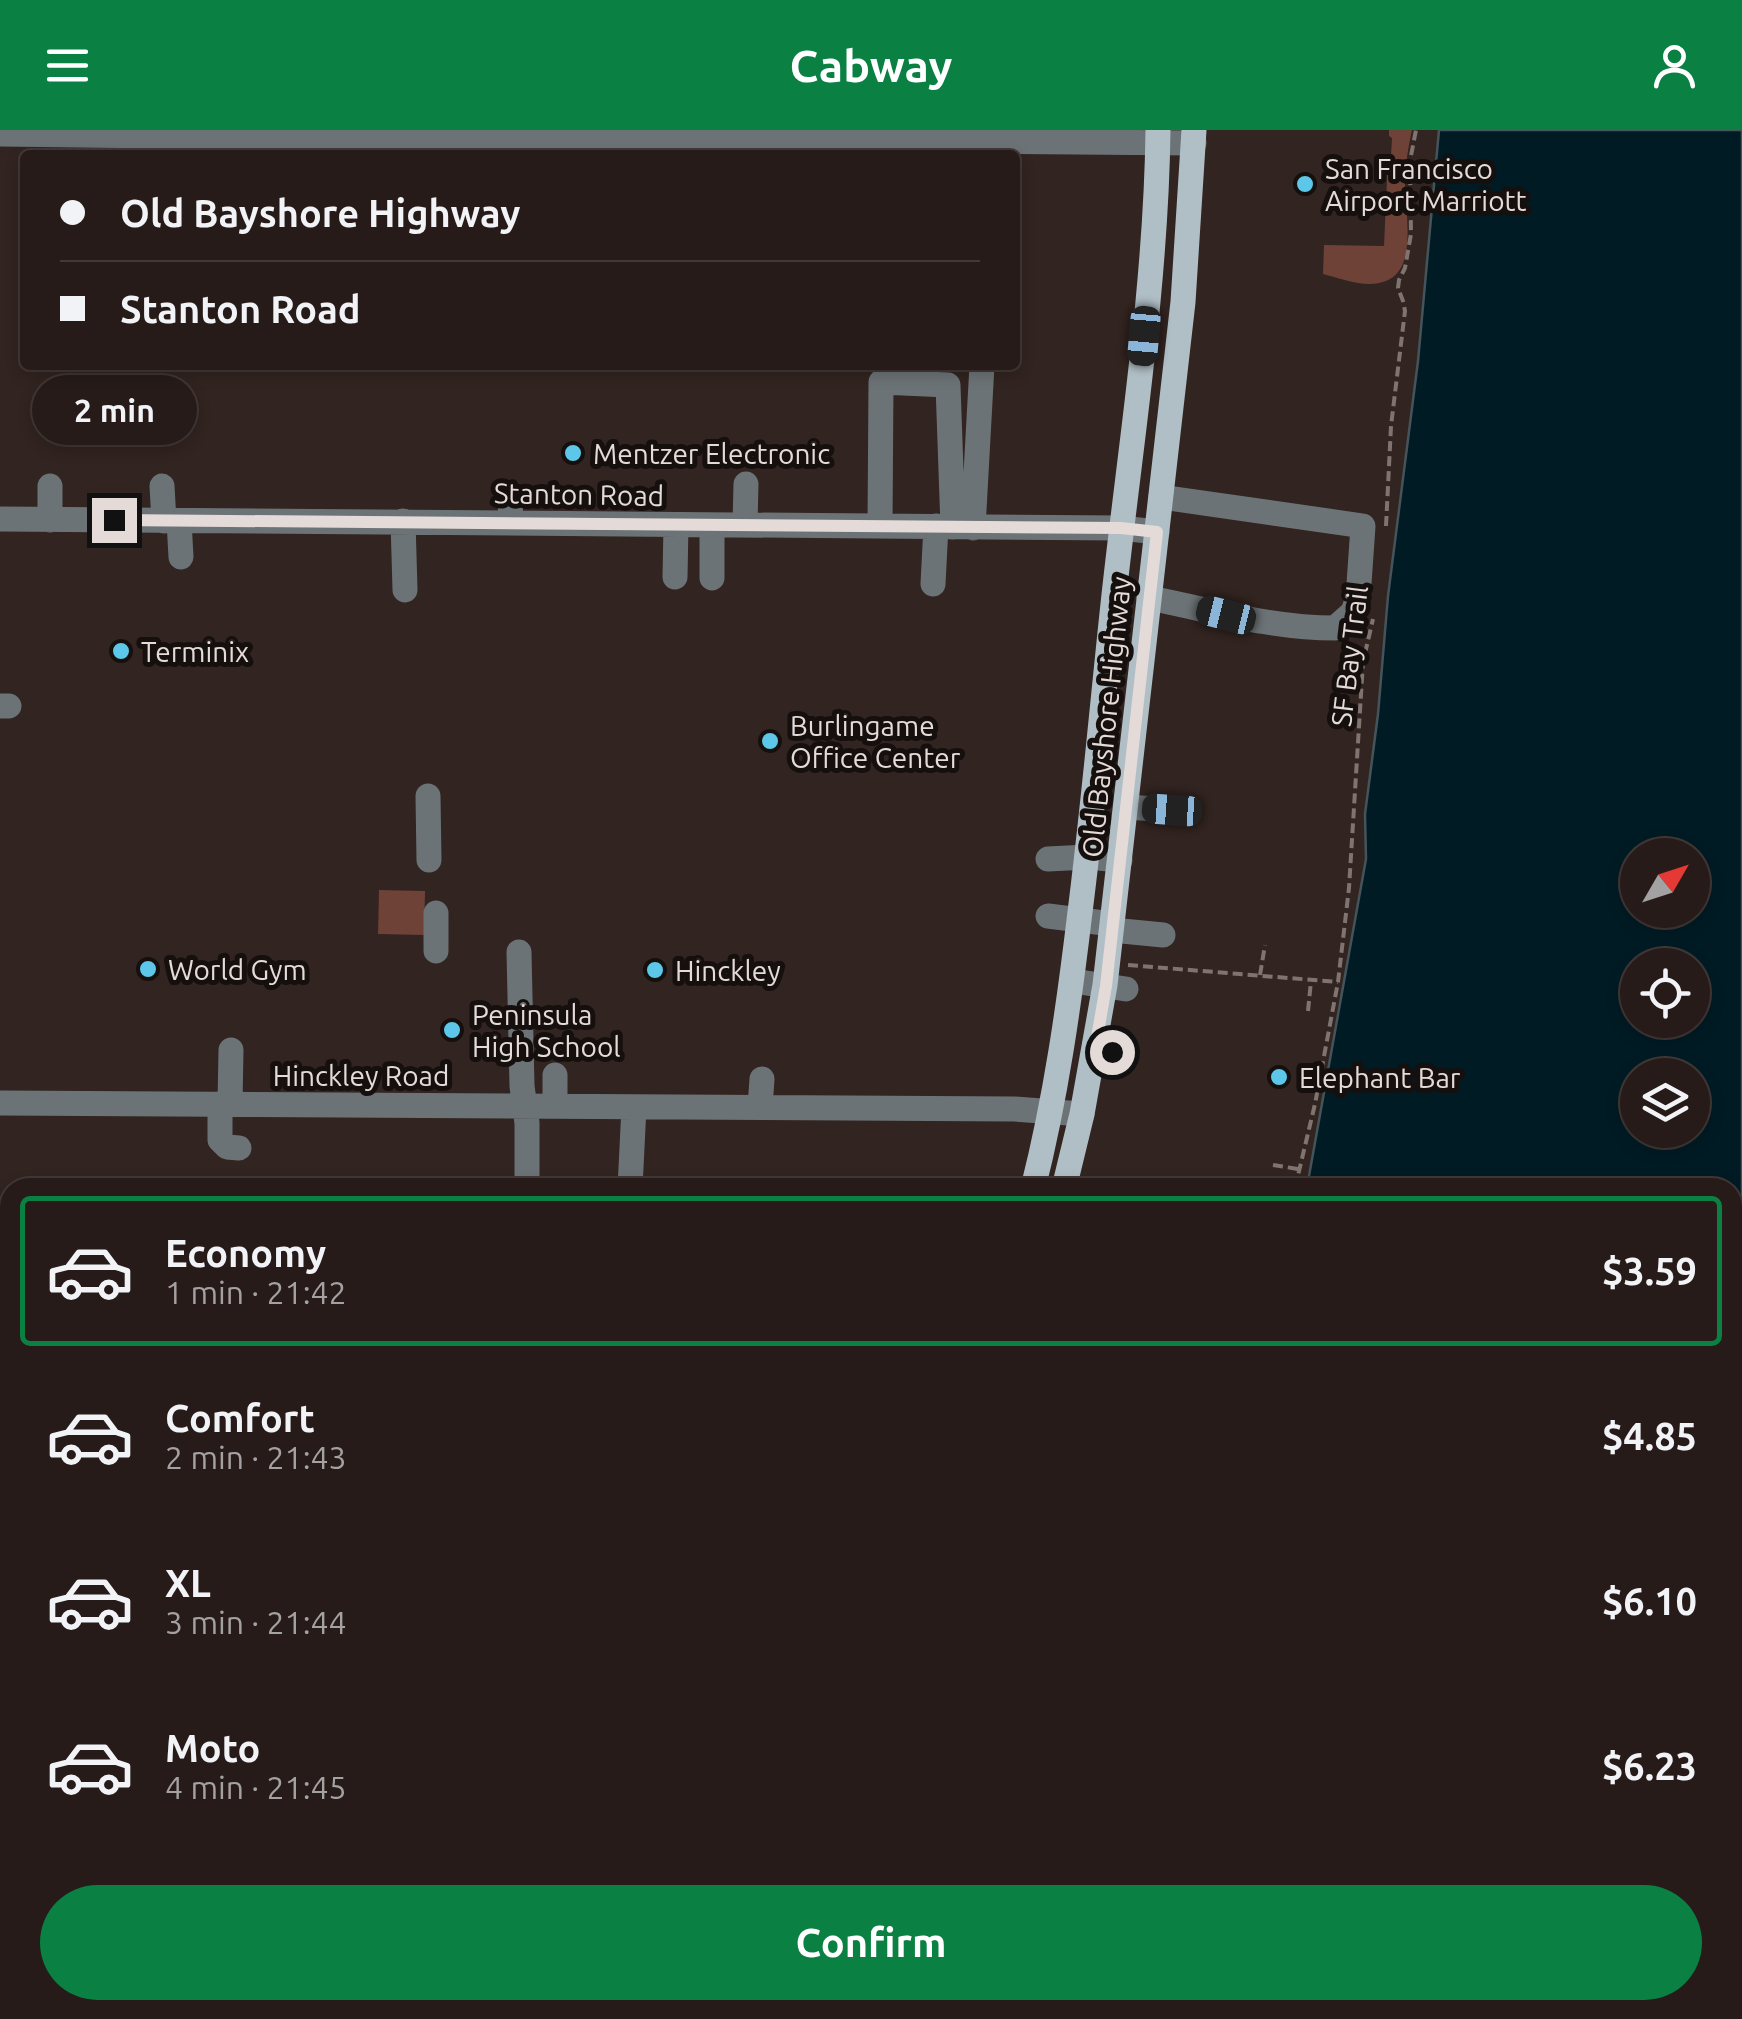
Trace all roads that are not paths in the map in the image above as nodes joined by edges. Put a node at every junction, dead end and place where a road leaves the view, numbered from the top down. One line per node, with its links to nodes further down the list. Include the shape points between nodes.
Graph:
1 (0, 134): 6 (street)
2 (708, 135): 11 (street); 14 (street)
3 (861, 135): 11 (street); 15 (street)
4 (1158, 136): 5 (street); 15 (street); 33 (main road, Old Bayshore Highway)
5 (1194, 137): 22 (main road, Old Bayshore Highway)
6 (149, 139): 7 (street)
7 (195, 139): 12 (street)
8 (522, 140): 9 (street); 10 (street)
9 (573, 140): 14 (street)
10 (399, 141): 13 (street)
11 (777, 141)
12 (275, 146): 13 (street)
13 (318, 146)
14 (641, 146)
15 (993, 148)
16 (981, 370): 32 (street)
17 (881, 374): 31 (street); 32 (street, via 948,385)
18 (746, 484): 30 (street)
19 (50, 486): 24 (street)
20 (162, 486): 25 (street)
21 (511, 496): 27 (street)
22 (1161, 497): 34 (main road, Old Bayshore Highway); 40 (street, via 1364,526 1358,598 1334,628 1304,628)
23 (0, 519): 24 (street, Stanton Road)
24 (50, 520): 25 (street, Stanton Road, via 90,529)
25 (172, 521): 26 (street, Stanton Road, via 370,510); 35 (street)
26 (404, 522): 27 (street, Stanton Road); 39 (street)
27 (510, 523): 28 (street, Stanton Road, via 640,512)
28 (676, 524): 29 (street, Stanton Road); 36 (street)
29 (712, 525): 30 (street, Stanton Road); 37 (street)
30 (746, 525): 31 (street, Stanton Road)
31 (880, 526): 32 (street, Stanton Road)
32 (954, 527): 33 (street, Stanton Road); 38 (street)
33 (1121, 528): 34 (street, Stanton Road); 44 (main road, Old Bayshore Highway)
34 (1157, 532): 40 (main road, Old Bayshore Highway)
35 (181, 557)
36 (675, 577)
37 (712, 578)
38 (933, 584)
39 (405, 590)
40 (1149, 598): 42 (main road, Old Bayshore Highway)
41 (428, 796): 46 (street)
42 (1126, 807): 43 (street); 47 (main road, Old Bayshore Highway)
43 (1172, 810)
44 (1087, 857): 45 (street); 47 (street); 50 (main road, Old Bayshore Highway)
45 (1048, 859)
46 (429, 860)
47 (1120, 860): 51 (main road, Old Bayshore Highway)
48 (436, 913): 53 (street)
49 (1048, 916): 50 (street)
50 (1079, 919): 51 (street); 56 (main road, Old Bayshore Highway)
51 (1112, 927): 52 (street); 55 (main road, Old Bayshore Highway)
52 (1163, 935)
53 (436, 951)
54 (519, 952): 62 (street)
55 (1113, 979): 56 (street); 67 (main road, Old Bayshore Highway, via 1103,1051)
56 (1073, 980): 65 (main road, Old Bayshore Highway)
57 (231, 1050): 61 (street)
58 (555, 1075): 63 (street)
59 (762, 1079): 66 (street)
60 (0, 1103): 61 (street, Hinckley Road, via 159,1112)
61 (225, 1104): 62 (street, Hinckley Road, via 395,1117); 68 (street, via 220,1140)
62 (523, 1105): 63 (street, Hinckley Road); 70 (street)
63 (554, 1106): 64 (street, Hinckley Road)
64 (634, 1107): 66 (street, Hinckley Road); 71 (street)
65 (1051, 1112): 66 (street, Hinckley Road, via 1014,1108 858,1118 810,1107); 67 (street, Hinckley Road); 72 (main road, Old Bayshore Highway)
66 (756, 1113)
67 (1082, 1114): 69 (main road, Old Bayshore Highway)
68 (239, 1148)
69 (1074, 1175)
70 (528, 1178)
71 (630, 1178)
72 (1035, 1178)

